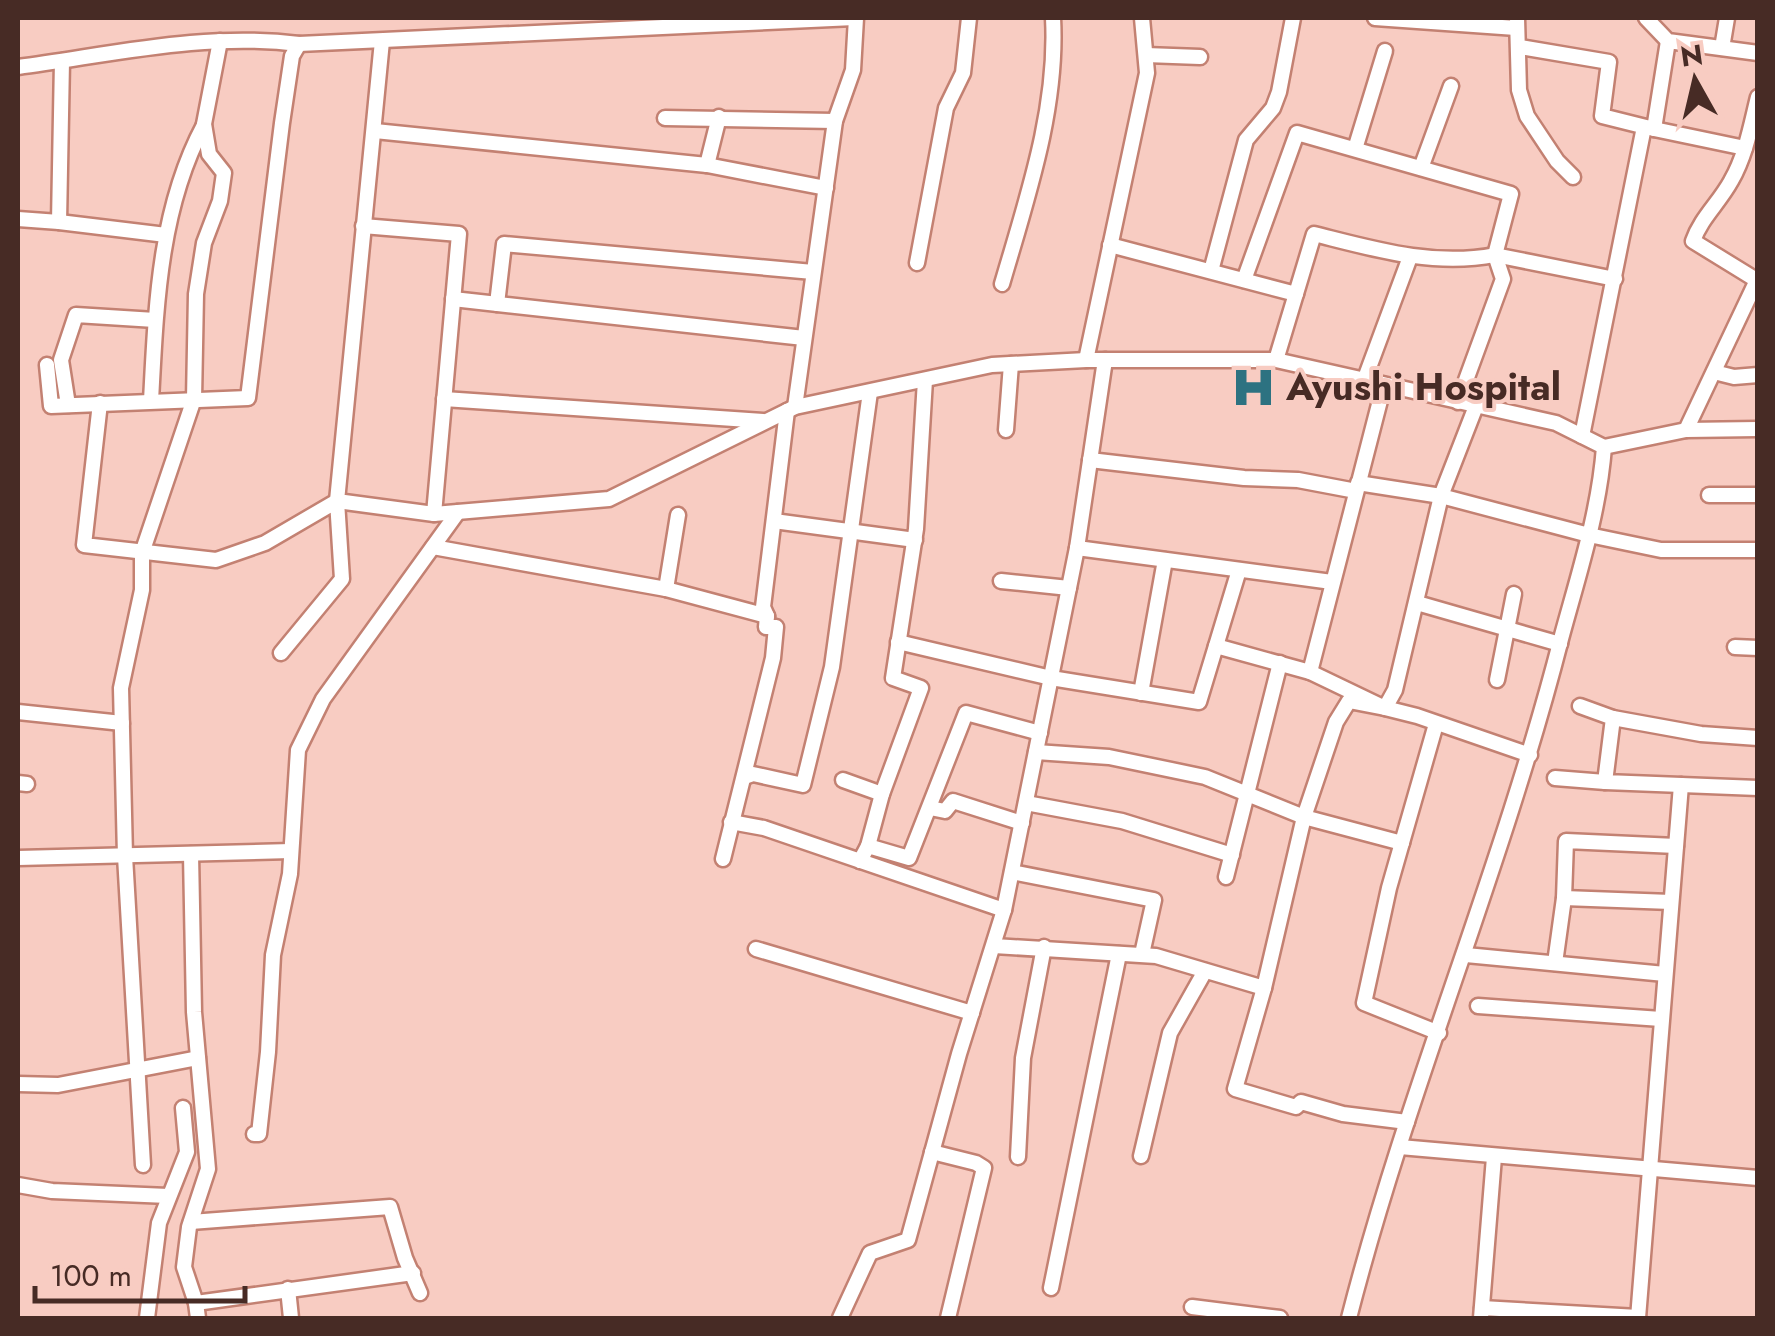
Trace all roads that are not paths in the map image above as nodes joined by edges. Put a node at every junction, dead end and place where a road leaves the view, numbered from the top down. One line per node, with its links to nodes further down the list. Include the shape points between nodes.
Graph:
1 (855, 18): 9 (street); 28 (street, via 853,70)
2 (969, 18): 45 (street, via 963,73 946,108)
3 (1053, 18): 51 (street, via 1055,49 1035,173)
4 (1142, 18): 20 (street)
5 (1293, 18): 46 (street, via 1274,108 1246,140)
6 (1375, 18): 11 (street)
7 (1646, 18): 14 (street)
8 (1727, 18): 17 (street)
9 (776, 19): 10 (street)
10 (683, 22): 13 (street)
11 (1517, 23): 16 (street)
12 (220, 41): 15 (street); 22 (street); 29 (street)
13 (382, 41): 15 (street); 31 (street)
14 (1668, 41): 17 (street); 30 (street)
15 (298, 44): 68 (street, via 248,398)
16 (1520, 47): 30 (street, via 1609,62 1602,116); 36 (street, via 1526,116)
17 (1722, 48): 19 (street)
18 (1385, 52): 33 (street)
19 (1758, 53)
20 (1146, 55): 21 (street); 42 (street, via 1148,72)
21 (1200, 57)
22 (62, 61): 23 (street); 39 (street)
23 (18, 67)
24 (1451, 86): 35 (street)
25 (1758, 97): 32 (street)
26 (720, 117): 27 (street); 28 (street); 34 (street)
27 (664, 118)
28 (836, 121): 37 (street)
29 (204, 124): 41 (street); 68 (street, via 209,154 224,174 196,294)
30 (1649, 128): 32 (street); 48 (street)
31 (374, 132): 34 (street); 40 (street)
32 (1745, 148): 50 (street, via 1693,241)
33 (1356, 150): 35 (street); 49 (street, via 1297,133)
34 (708, 165): 37 (street)
35 (1421, 168): 43 (street, via 1511,194)
36 (1573, 177)
37 (826, 188): 47 (street)
38 (18, 218): 39 (street)
39 (59, 222): 41 (street)
40 (363, 226): 53 (street, via 460,234); 87 (street)
41 (166, 234): 55 (street)
42 (1110, 244): 46 (street); 57 (street)
43 (1495, 255): 44 (street); 48 (street); 71 (street, via 1503,279)
44 (1410, 258): 52 (street, via 1314,234); 65 (street)
45 (917, 263)
46 (1211, 271): 49 (street)
47 (813, 272): 54 (street, via 504,244); 56 (street)
48 (1615, 279): 80 (street)
49 (1244, 280): 52 (street)
50 (1757, 280): 62 (street)
51 (1002, 284)
52 (1296, 294): 59 (street)
53 (454, 299): 54 (street); 69 (street)
54 (498, 304): 56 (street)
55 (155, 320): 70 (street); 73 (street, via 76,315 62,360)
56 (804, 338): 75 (street)
57 (1086, 360): 58 (street); 60 (street)
58 (1104, 360): 59 (street); 82 (street)
59 (1276, 360): 65 (street)
60 (1011, 364): 64 (street); 78 (street)
61 (47, 365): 73 (street, via 51,406)
62 (1714, 372): 63 (street); 79 (street)
63 (1758, 376)
64 (925, 380): 67 (street); 94 (street)
65 (1364, 381): 66 (street)
66 (1384, 385): 71 (street); 83 (street)
67 (870, 392): 75 (street); 92 (street)
68 (194, 399): 70 (street); 98 (street)
69 (444, 399): 76 (street); 89 (street)
70 (151, 401): 72 (street)
71 (1458, 402): 74 (street)
72 (100, 403): 73 (street); 98 (street, via 84,546)
73 (68, 405)
74 (1476, 406): 80 (street, via 1556,423); 86 (street)
75 (791, 409): 76 (street); 91 (street)
76 (766, 422): 88 (street, via 609,499)
77 (1758, 429): 79 (street)
78 (1006, 430)
79 (1686, 430): 81 (street)
80 (1582, 436): 81 (street)
81 (1604, 448): 93 (street)
82 (1090, 460): 83 (street); 96 (street)
83 (1357, 487): 86 (street); 102 (street)
84 (1709, 495): 85 (street)
85 (1758, 495)
86 (1441, 496): 93 (street); 106 (street)
87 (336, 501): 89 (street); 98 (street, via 265,543 216,560); 114 (street, via 342,578)
88 (458, 512): 89 (street); 95 (street)
89 (434, 514)
90 (678, 514): 104 (street)
91 (774, 521): 92 (street); 107 (street)
92 (852, 532): 94 (street); 130 (street, via 832,666 803,785)
93 (1589, 535): 97 (street, via 1661,550); 110 (street)
94 (915, 540): 109 (street)
95 (434, 547): 104 (street); 146 (street, via 323,700 298,750)
96 (1078, 548): 99 (street); 103 (street)
97 (1758, 550)
98 (142, 553): 124 (street, via 142,590 121,688)
99 (1165, 560): 100 (street); 119 (street)
100 (1240, 570): 102 (street); 111 (street)
101 (1001, 581): 103 (street)
102 (1332, 582): 116 (street)
103 (1068, 588): 117 (street)
104 (666, 589): 107 (street)
105 (1514, 594): 108 (street)
106 (1418, 602): 108 (street); 121 (street)
107 (767, 616): 130 (street, via 766,627 776,627 773,658)
108 (1507, 628): 110 (street); 118 (street)
109 (898, 642): 117 (street); 136 (street, via 892,678 921,688)
110 (1560, 644): 129 (street)
111 (1216, 646): 115 (street); 119 (street, via 1199,702)
112 (1735, 647): 113 (street)
113 (1758, 648)
114 (281, 653)
115 (1280, 663): 116 (street); 137 (street)
116 (1310, 672): 121 (street)
117 (1051, 678): 119 (street); 126 (street)
118 (1496, 680)
119 (1140, 693)
120 (1580, 706): 123 (street)
121 (1385, 708): 125 (street); 140 (street, via 1349,702)
122 (18, 712): 124 (street)
123 (1613, 718): 127 (street); 133 (street)
124 (122, 723): 149 (street)
125 (1436, 724): 129 (street); 143 (street)
126 (1040, 733): 128 (street); 139 (street, via 966,713)
127 (1758, 738)
128 (1036, 752): 137 (street, via 1110,757 1204,778); 138 (street)
129 (1530, 755): 163 (street)
130 (744, 776): 141 (street)
131 (1556, 778): 133 (street)
132 (843, 780): 136 (street)
133 (1604, 782): 134 (street)
134 (1681, 785): 135 (street); 145 (street)
135 (1758, 788)
136 (882, 794): 144 (street)
137 (1245, 795): 140 (street); 148 (street)
138 (1026, 804): 142 (street); 148 (street, via 1122,821)
139 (930, 808): 142 (street, via 945,811 953,801); 144 (street, via 909,858)
140 (1304, 817): 143 (street); 167 (street)
141 (731, 822): 151 (street); 152 (street)
142 (1022, 823): 153 (street)
143 (1402, 843): 171 (street, via 1364,1003)
144 (868, 846): 152 (street)
145 (1676, 846): 155 (street, via 1566,841); 156 (street)
146 (291, 852): 147 (street); 177 (street, via 273,955 266,1082)
147 (190, 854): 149 (street); 172 (street)
148 (1232, 855): 154 (street)
149 (125, 856): 150 (street); 173 (street)
150 (18, 858)
151 (724, 859)
152 (860, 861): 157 (street)
153 (1012, 872): 157 (street); 162 (street, via 1154,900)
154 (1226, 877)
155 (1564, 898): 156 (street); 164 (street)
156 (1671, 902): 166 (street)
157 (1004, 910): 158 (street)
158 (994, 946): 160 (street); 169 (street)
159 (756, 948): 169 (street)
160 (1044, 948): 161 (street); 181 (street, via 1023,1058)
161 (1119, 954): 162 (street); 190 (street)
162 (1142, 954): 165 (street)
163 (1466, 955): 164 (street); 171 (street)
164 (1555, 964): 166 (street)
165 (1205, 971): 167 (street); 180 (street, via 1170,1032)
166 (1665, 974): 170 (street)
167 (1264, 988): 176 (street, via 1235,1089 1296,1107 1301,1102)
168 (1478, 1006): 170 (street)
169 (972, 1014): 179 (street)
170 (1660, 1019): 184 (street)
171 (1439, 1033): 176 (street)
172 (198, 1058): 173 (street); 188 (street, via 208,1169)
173 (138, 1068): 174 (street, via 58,1085); 183 (street)
174 (18, 1084)
175 (184, 1108): 187 (street, via 187,1152)
176 (1408, 1122): 178 (street)
177 (254, 1134)
178 (1400, 1147): 182 (street); 201 (street)
179 (932, 1152): 198 (street, via 908,1240 870,1253); 199 (street, via 984,1168)
180 (1141, 1156)
181 (1018, 1157)
182 (1494, 1157): 184 (street); 195 (street)
183 (143, 1164)
184 (1648, 1169): 185 (street); 202 (street)
185 (1758, 1178)
186 (18, 1185): 187 (street)
187 (168, 1196): 196 (street)
188 (191, 1222): 189 (street, via 390,1207); 194 (street, via 184,1267)
189 (413, 1274): 191 (street); 192 (street)
190 (1051, 1288)
191 (288, 1289): 194 (street); 197 (street)
192 (420, 1293)
193 (1192, 1307): 200 (street)
194 (197, 1310)
195 (1482, 1314): 202 (street)
196 (147, 1318)
197 (291, 1318)
198 (840, 1318)
199 (948, 1318)
200 (1280, 1318)
201 (1349, 1318)
202 (1638, 1318)

